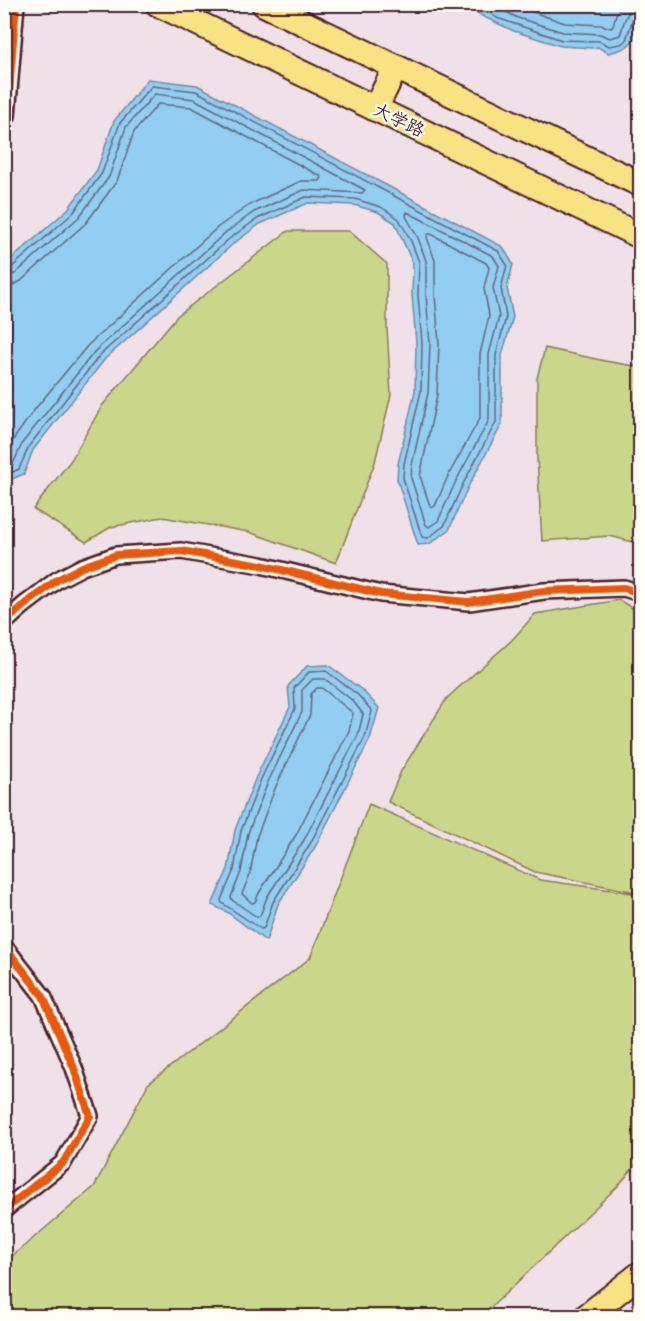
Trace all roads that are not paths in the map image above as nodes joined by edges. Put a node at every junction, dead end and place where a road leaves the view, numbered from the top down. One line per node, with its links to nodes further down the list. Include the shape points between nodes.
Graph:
1 (16, 4): 6 (street)
2 (158, 4): 5 (main road, 大学路)
3 (264, 4): 4 (main road)
4 (396, 67): 5 (main road); 7 (main road)
5 (375, 109): 8 (main road, 大学路)
6 (4, 122)
7 (640, 184)
8 (640, 236)
9 (640, 593): 10 (street, via 624,588 544,591 469,602 381,594 261,565 181,551 116,555 82,567 57,580)
10 (4, 623)
11 (4, 946): 12 (street, via 43,996 90,1116 63,1162)
12 (4, 1210)
13 (640, 1274): 14 (main road)
14 (588, 1317)

